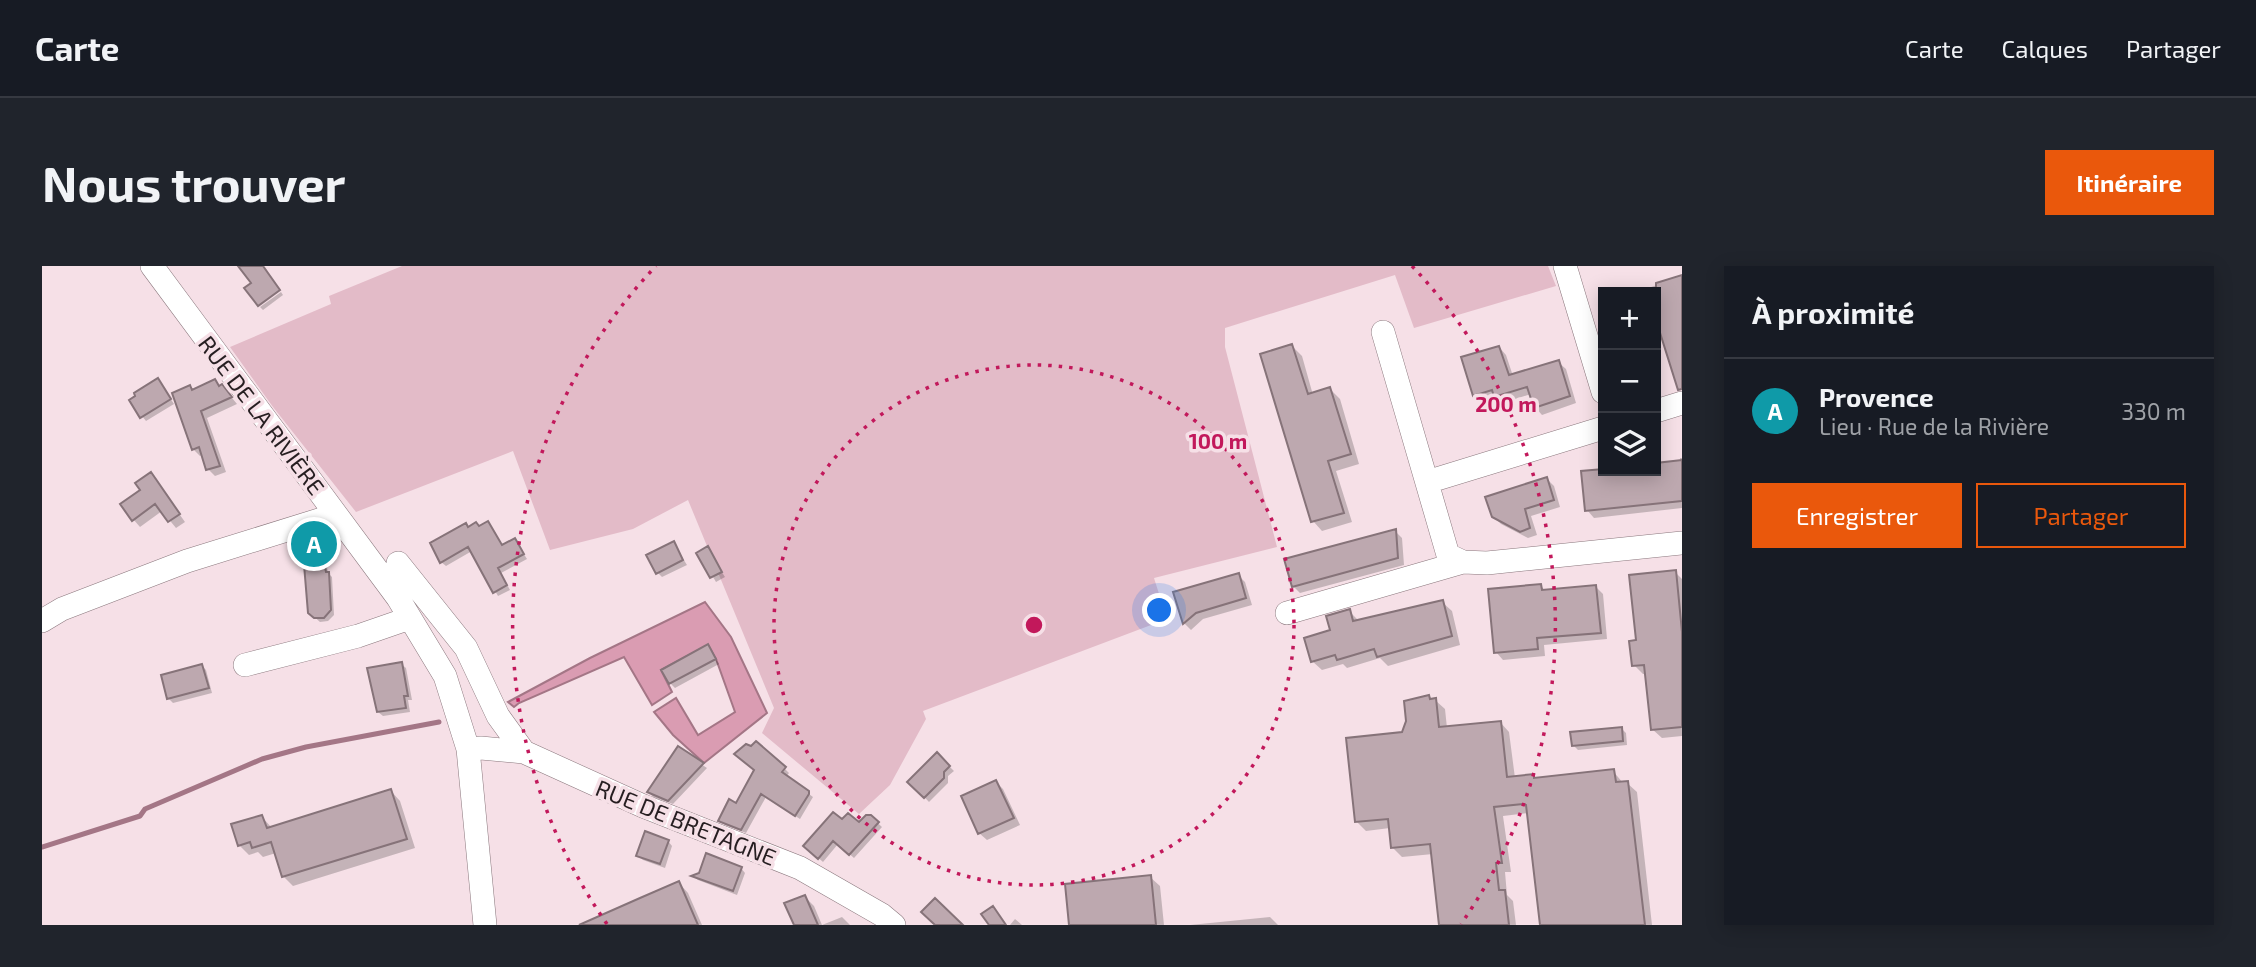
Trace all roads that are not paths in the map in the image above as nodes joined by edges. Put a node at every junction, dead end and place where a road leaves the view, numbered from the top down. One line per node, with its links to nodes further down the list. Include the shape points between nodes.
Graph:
1 (152, 266): 9 (street, RUE DE LA RIVIÈRE)
2 (1565, 266): 4 (street)
3 (1383, 332): 8 (street)
4 (1598, 375)
5 (1682, 403): 6 (street)
6 (1661, 409)
7 (1598, 430): 8 (street)
8 (1427, 482): 11 (street, via 1448,555)
9 (335, 514): 14 (street, RUE DE LA RIVIÈRE); 15 (street, via 187,561)
10 (1682, 543): 11 (street, via 1487,564)
11 (1463, 562): 13 (street)
12 (398, 563): 18 (street, via 466,648 498,716)
13 (1287, 613)
14 (410, 618): 16 (street); 17 (street, RUE DE LA RIVIÈRE, via 445,676)
15 (42, 621)
16 (245, 665)
17 (468, 749): 18 (street, RUE DE BRETAGNE); 19 (street, RUE DE LA RIVIÈRE)
18 (524, 752): 20 (street, RUE DE BRETAGNE, via 800,869)
19 (485, 925)
20 (894, 925)

